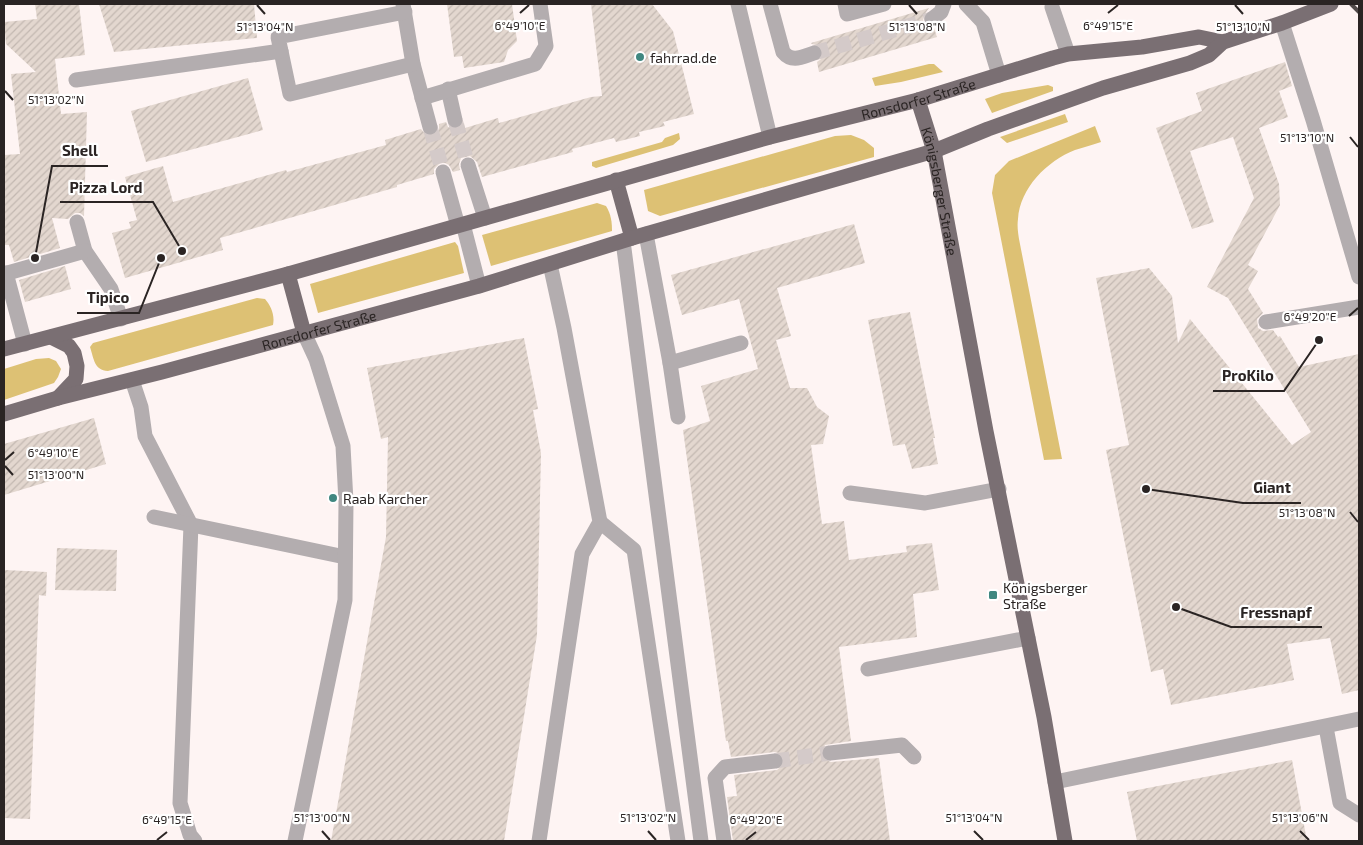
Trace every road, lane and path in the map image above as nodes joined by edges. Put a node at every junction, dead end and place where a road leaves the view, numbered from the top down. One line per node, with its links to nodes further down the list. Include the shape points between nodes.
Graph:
1 (540, 4): 21 (lane, via 546,46 535,64)
2 (738, 4): 26 (lane)
3 (770, 4): 16 (lane, via 787,57 795,60)
4 (845, 4): 5 (lane, via 847,14)
5 (884, 4)
6 (944, 4): 12 (lane, via 941,12)
7 (966, 4): 19 (lane, via 983,22)
8 (1331, 4): 11 (main road, Ronsdorfer Straße)
9 (1052, 7): 17 (lane)
10 (404, 8): 15 (lane, via 278,37); 18 (lane)
11 (1309, 8): 13 (main road, Ronsdorfer Straße)
12 (932, 18)
13 (1282, 23): 14 (main road, Ronsdorfer Straße); 35 (lane)
14 (1223, 42): 17 (main road, Ronsdorfer Straße, via 1199,37 1142,47); 27 (main road, Ronsdorfer Straße, via 1203,58 1103,88)
15 (281, 52): 18 (lane, via 290,94); 20 (lane)
16 (814, 53)
17 (1068, 54): 19 (main road, Ronsdorfer Straße)
18 (413, 64): 22 (lane)
19 (999, 75): 23 (main road, Ronsdorfer Straße)
20 (76, 80)
21 (448, 89): 22 (lane); 24 (lane)
22 (422, 98): 25 (lane)
23 (918, 100): 26 (main road, Ronsdorfer Straße); 27 (main road, Königsberger Straße)
24 (455, 120)
25 (430, 127)
26 (770, 136): 30 (main road, Ronsdorfer Straße)
27 (934, 151): 34 (main road, Ronsdorfer Straße); 55 (main road, Königsberger Straße)
28 (468, 165): 31 (lane)
29 (442, 172): 33 (lane)
30 (616, 180): 31 (main road, Ronsdorfer Straße); 34 (main road)
31 (485, 218): 33 (main road, Ronsdorfer Straße)
32 (77, 222): 36 (lane)
33 (460, 225): 39 (main road, Ronsdorfer Straße); 41 (lane)
34 (634, 238): 37 (main road, Ronsdorfer Straße); 50 (lane); 74 (lane)
35 (1354, 245): 40 (lane)
36 (84, 251): 38 (lane); 43 (lane, via 111,289)
37 (550, 264): 41 (main road, Ronsdorfer Straße); 58 (lane)
38 (5, 273): 48 (lane)
39 (288, 274): 43 (main road, Ronsdorfer Straße); 45 (main road)
40 (1359, 277)
41 (479, 286): 45 (main road, Ronsdorfer Straße)
42 (1359, 307): 44 (lane)
43 (121, 319): 46 (main road, Ronsdorfer Straße)
44 (1266, 322)
45 (304, 333): 51 (main road, Ronsdorfer Straße); 60 (lane, via 316,359 342,446)
46 (51, 337): 48 (main road, Ronsdorfer Straße); 52 (main road, via 68,346 74,353 77,366 76,379)
47 (741, 343): 50 (lane)
48 (25, 344): 49 (main road, Ronsdorfer Straße)
49 (4, 349)
50 (670, 363): 54 (lane)
51 (132, 380): 52 (main road, Ronsdorfer Straße); 59 (lane, via 145,436)
52 (58, 398): 53 (main road, Ronsdorfer Straße)
53 (4, 414)
54 (678, 417)
55 (999, 489): 56 (lane, via 925,503); 61 (main road, Königsberger Straße)
56 (850, 494)
57 (154, 517): 59 (lane)
58 (600, 522): 72 (lane, via 582,554); 73 (lane, via 634,550)
59 (191, 525): 60 (lane); 70 (lane, via 180,803)
60 (345, 557): 71 (lane, via 345,600)
61 (1028, 638): 62 (lane); 68 (main road, Königsberger Straße)
62 (868, 669)
63 (1359, 719): 64 (lane)
64 (1326, 727): 68 (lane); 69 (lane, via 1340,803)
65 (830, 753): 66 (lane, via 902,745)
66 (914, 757)
67 (775, 761): 75 (lane, via 725,767 715,778)
68 (1055, 782): 76 (main road, Königsberger Straße)
69 (1359, 815)
70 (195, 841)
71 (295, 841)
72 (538, 841)
73 (678, 841)
74 (701, 841)
75 (724, 841)
76 (1065, 841)

